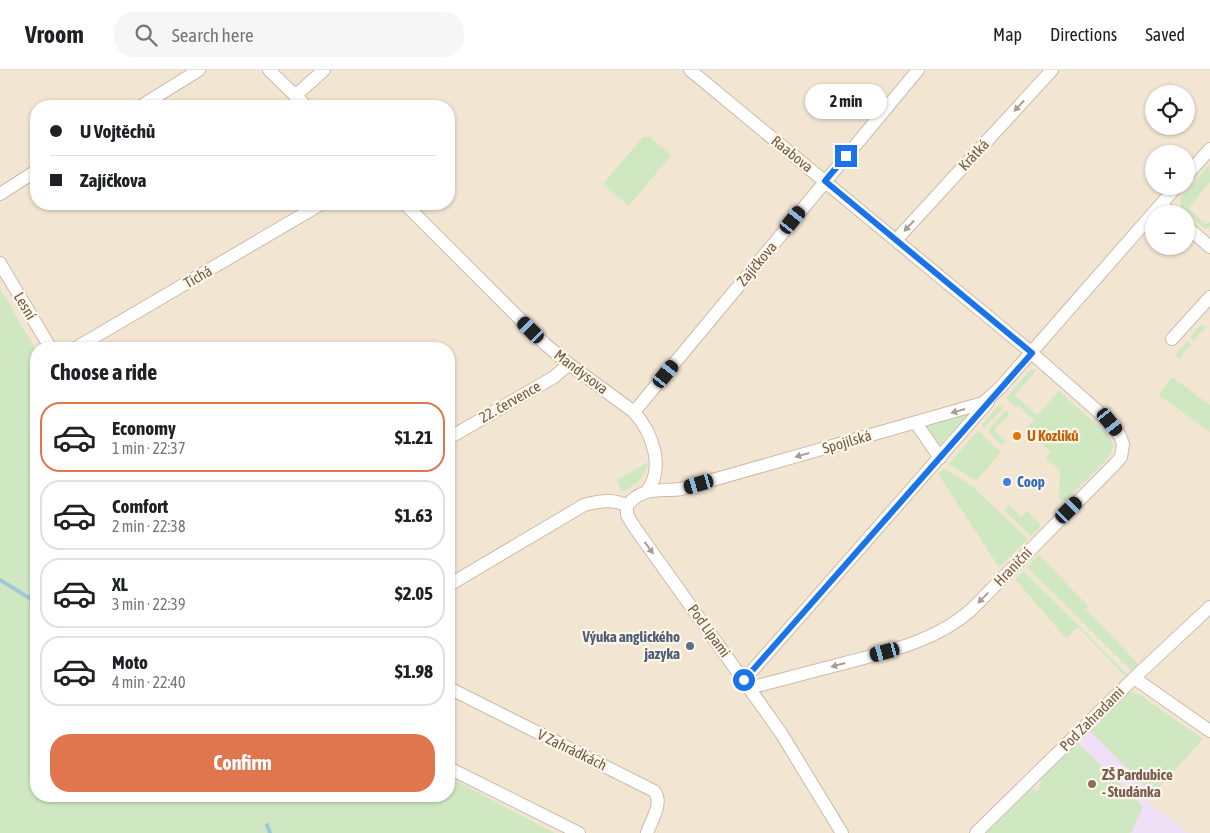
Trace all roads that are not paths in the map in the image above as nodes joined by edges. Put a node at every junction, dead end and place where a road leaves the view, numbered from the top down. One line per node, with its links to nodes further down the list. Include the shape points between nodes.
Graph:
1 (199, 70): 8 (street)
2 (269, 70): 7 (street)
3 (324, 70): 7 (street)
4 (690, 70): 13 (street, Raabova)
5 (918, 70): 13 (street, Zajíčkova)
6 (1052, 70): 20 (street, Krátká, one-way to 20)
7 (295, 96): 9 (street)
8 (151, 100)
9 (299, 100)
10 (1210, 148): 11 (street)
11 (1195, 166)
12 (30, 175): 14 (street)
13 (825, 181): 20 (street, Raabova); 30 (street, Zajíčkova)
14 (0, 194)
15 (1169, 195): 16 (street, Spojilská)
16 (1161, 204): 27 (street, Spojilská)
17 (311, 210): 26 (street, Tichá)
18 (411, 210): 28 (street, Mandysova)
19 (1195, 234): 21 (street)
20 (896, 240): 27 (street, Raabova)
21 (1210, 247)
22 (0, 263): 25 (street, Lesní)
23 (1210, 298): 24 (street)
24 (1172, 339)
25 (47, 342)
26 (86, 342)
27 (1032, 353): 29 (street, Spojilská); 39 (street, Hraniční, one-way to 39, via 1110,422 1123,444 1121,457 1115,464 971,610 941,632 886,652)
28 (568, 364): 30 (street, Mandysova); 32 (street, 22. července, via 554,376)
29 (1000, 388): 31 (street, Spojilská, one-way to 31, via 983,403); 33 (street)
30 (634, 412): 34 (street, Mandysova, via 644,424 654,453 654,476)
31 (916, 423): 33 (street); 34 (street, Spojilská, one-way to 34, via 681,489)
32 (455, 434)
33 (940, 458): 39 (street)
34 (646, 492): 35 (street)
35 (627, 506): 36 (street, via 607,501 584,505); 39 (street, Pod Lipami, one-way to 39, via 627,515 634,526)
36 (455, 582)
37 (1210, 607): 38 (street, Pod Zahradami)
38 (1134, 678): 41 (street); 46 (street, Pod Zahradami)
39 (746, 684): 45 (street, Pod Lipami, via 781,733)
40 (455, 691): 44 (street, V Zahrádkách, via 654,791 658,802)
41 (1210, 731)
42 (455, 771): 43 (street)
43 (579, 833)
44 (647, 833)
45 (842, 833)
46 (976, 833)

